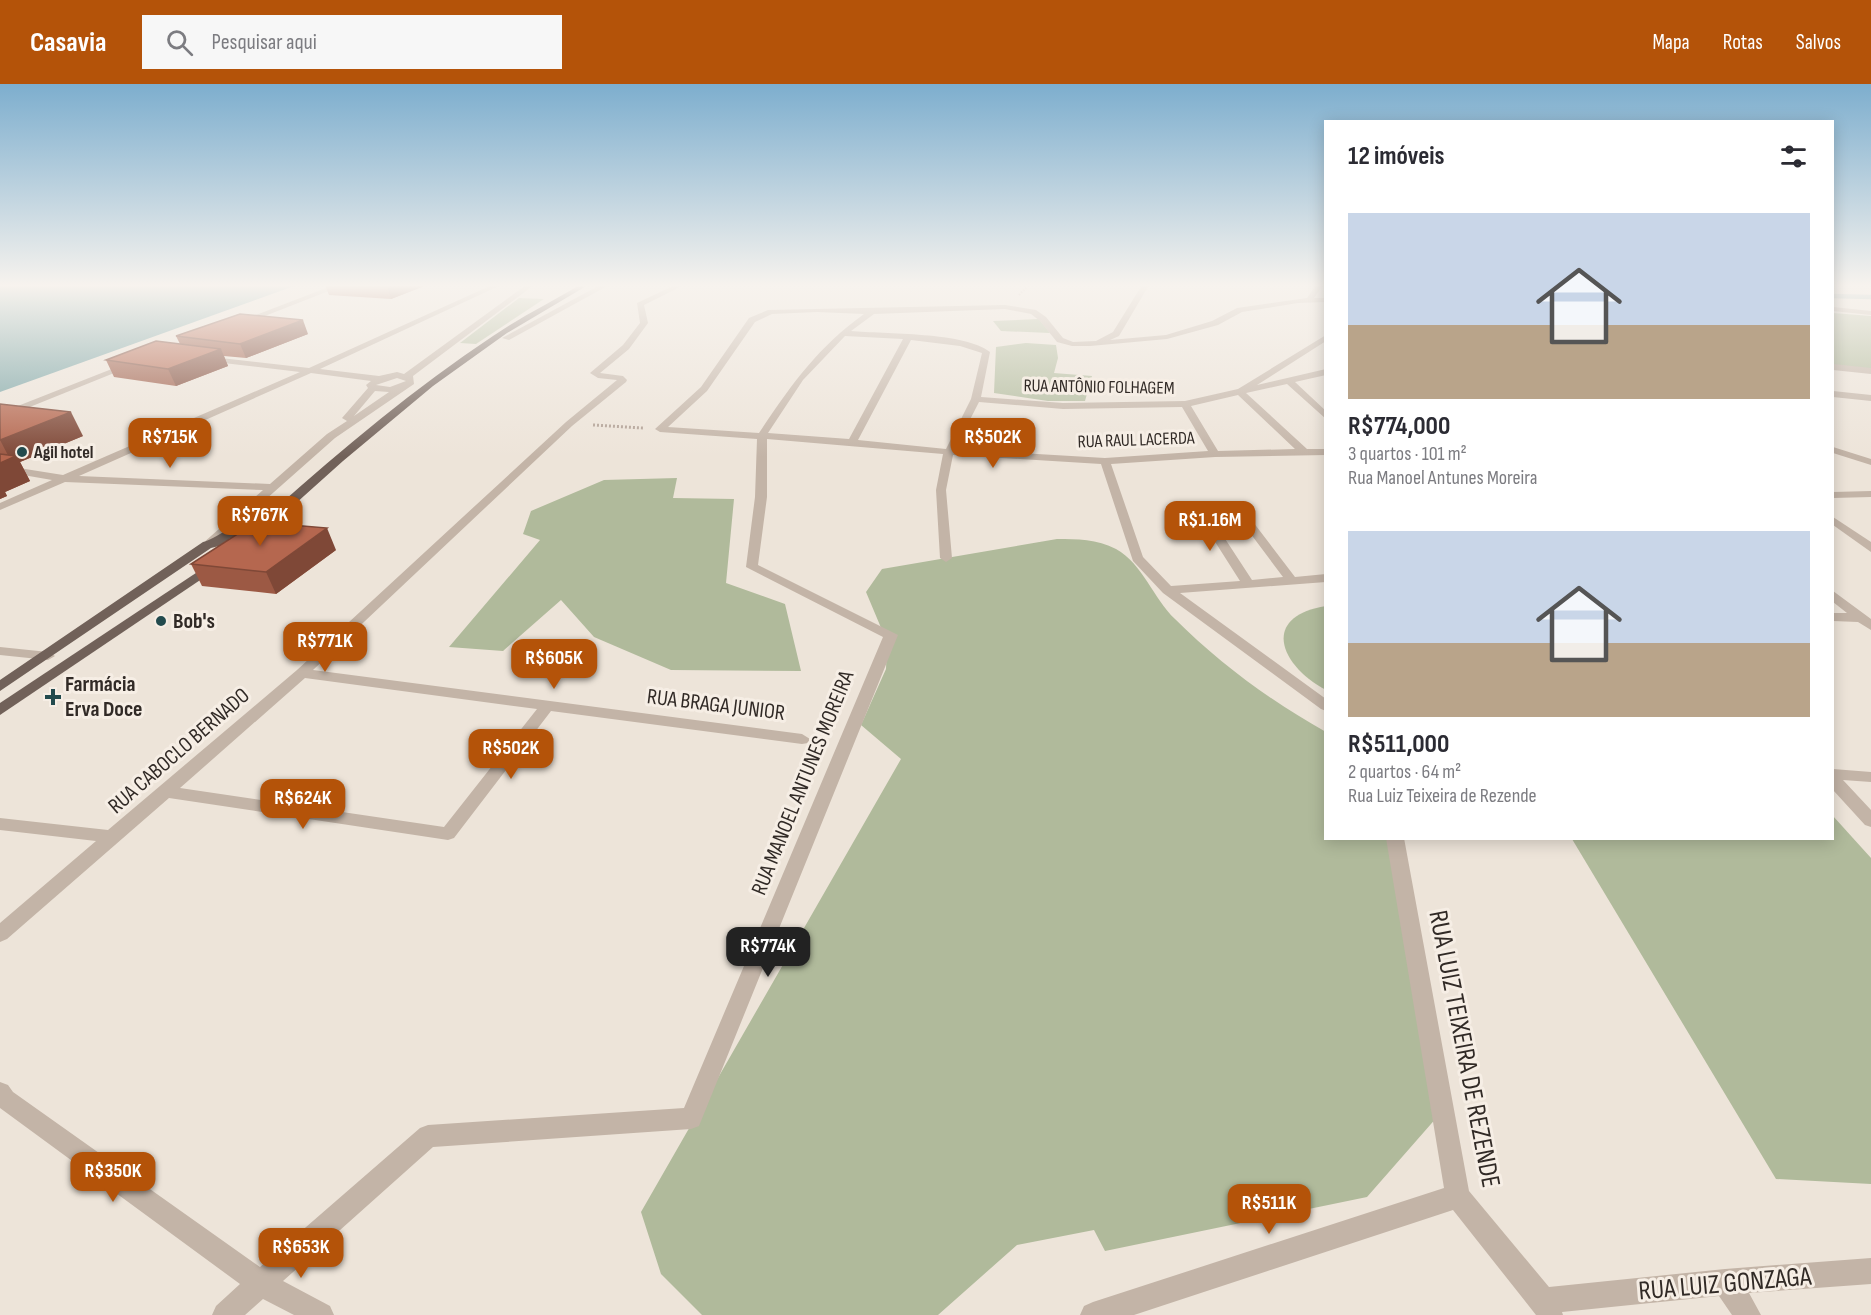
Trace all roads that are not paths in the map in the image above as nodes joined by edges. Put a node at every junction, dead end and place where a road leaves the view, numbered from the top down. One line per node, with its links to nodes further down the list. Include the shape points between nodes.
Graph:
1 (370, 342): 19 (street)
2 (455, 342): 26 (street)
3 (488, 342): 22 (main road)
4 (499, 342): 22 (main road)
5 (629, 342): 70 (street, RUA CABOCLO BERNADO, via 594,373 623,380 569,424)
6 (737, 342): 36 (street, RUA RAUL LACERDA, via 704,390 660,429)
7 (834, 342): 36 (street, via 800,378)
8 (905, 342): 38 (street)
9 (957, 342): 32 (street, via 986,352)
10 (1067, 342): 14 (street)
11 (1094, 342): 14 (street)
12 (1107, 342): 14 (street)
13 (1319, 342): 29 (street)
14 (1090, 344)
15 (195, 357): 19 (street)
16 (138, 362): 35 (street)
17 (1834, 366): 18 (street)
18 (1855, 369): 20 (street); 28 (street)
19 (309, 371): 23 (street); 25 (street)
20 (1871, 371)
21 (1324, 372): 24 (street, RUA ANTÔNIO FOLHAGEM)
22 (442, 376): 49 (main road)
23 (351, 378): 25 (street); 27 (street)
24 (1287, 379): 29 (street, RUA ANTÔNIO FOLHAGEM); 34 (street)
25 (287, 381): 48 (street)
26 (406, 381): 27 (street, via 391,389); 37 (street)
27 (375, 383): 37 (street)
28 (1871, 384)
29 (1240, 392): 33 (street, RUA ANTÔNIO FOLHAGEM); 43 (street)
30 (1834, 394): 31 (street)
31 (1871, 398)
32 (976, 399): 33 (street, RUA ANTÔNIO FOLHAGEM, via 1063,406); 41 (street)
33 (1185, 404): 44 (street)
34 (1324, 414)
35 (0, 416)
36 (762, 435): 38 (street, RUA RAUL LACERDA); 89 (street, RUA MANOEL ANTUNES MOREIRA, via 761,497 752,567 891,634 691,1118 428,1136)
37 (331, 436): 50 (street)
38 (852, 442): 41 (street, RUA RAUL LACERDA)
39 (1834, 442): 45 (street)
40 (1834, 450): 45 (street)
41 (950, 452): 46 (street, RUA RAUL LACERDA); 60 (street, via 941,490)
42 (1324, 452): 43 (street, RUA RAUL LACERDA)
43 (1305, 453): 44 (street, RUA RAUL LACERDA)
44 (1215, 454): 46 (street, RUA RAUL LACERDA)
45 (1866, 460)
46 (1105, 461): 64 (street, via 1137,558)
47 (0, 468): 48 (street)
48 (65, 478): 50 (street); 55 (street)
49 (307, 486): 57 (main road); 57 (main road, via 248,526)
50 (274, 487): 57 (street)
51 (1834, 495): 52 (street)
52 (1871, 495)
53 (1233, 503): 62 (street)
54 (1197, 504): 63 (street)
55 (0, 507)
56 (1834, 521): 59 (street)
57 (232, 544): 58 (main road, via 223,541); 58 (main road, via 199,558 197,552); 74 (main road)
58 (204, 547): 69 (main road)
59 (1871, 548)
60 (946, 558)
61 (1324, 578): 62 (street)
62 (1292, 580): 63 (street)
63 (1248, 584): 64 (street)
64 (1168, 590): 73 (street)
65 (1834, 596): 67 (street)
66 (1834, 617): 67 (street)
67 (1866, 622)
68 (0, 651): 69 (street)
69 (48, 656): 71 (main road)
70 (302, 673): 72 (street, RUA BRAGA JUNIOR); 79 (street, RUA CABOCLO BERNADO)
71 (0, 687)
72 (547, 705): 75 (street, RUA BRAGA JUNIOR); 79 (street, via 448,834)
73 (1324, 705)
74 (0, 710)
75 (802, 739)
76 (1834, 774): 77 (street)
77 (1871, 777)
78 (1834, 781): 80 (street)
79 (163, 792): 82 (street, RUA CABOCLO BERNADO)
80 (1871, 820)
81 (0, 824): 82 (street)
82 (111, 837): 84 (street, RUA CABOCLO BERNADO)
83 (1395, 840): 86 (street, RUA LUIZ TEIXEIRA DE REZENDE)
84 (0, 934)
85 (0, 1092): 89 (street, via 4,1099)
86 (1458, 1196): 90 (street, RUA LUIZ TEIXEIRA DE REZENDE); 93 (street)
87 (1871, 1271): 88 (street, RUA LUIZ GONZAGA)
88 (1725, 1282): 90 (street, RUA LUIZ GONZAGA); 94 (street)
89 (260, 1283): 91 (street); 92 (street)
90 (1547, 1308)
91 (225, 1315)
92 (321, 1315)
93 (1093, 1315)
94 (1748, 1315)

